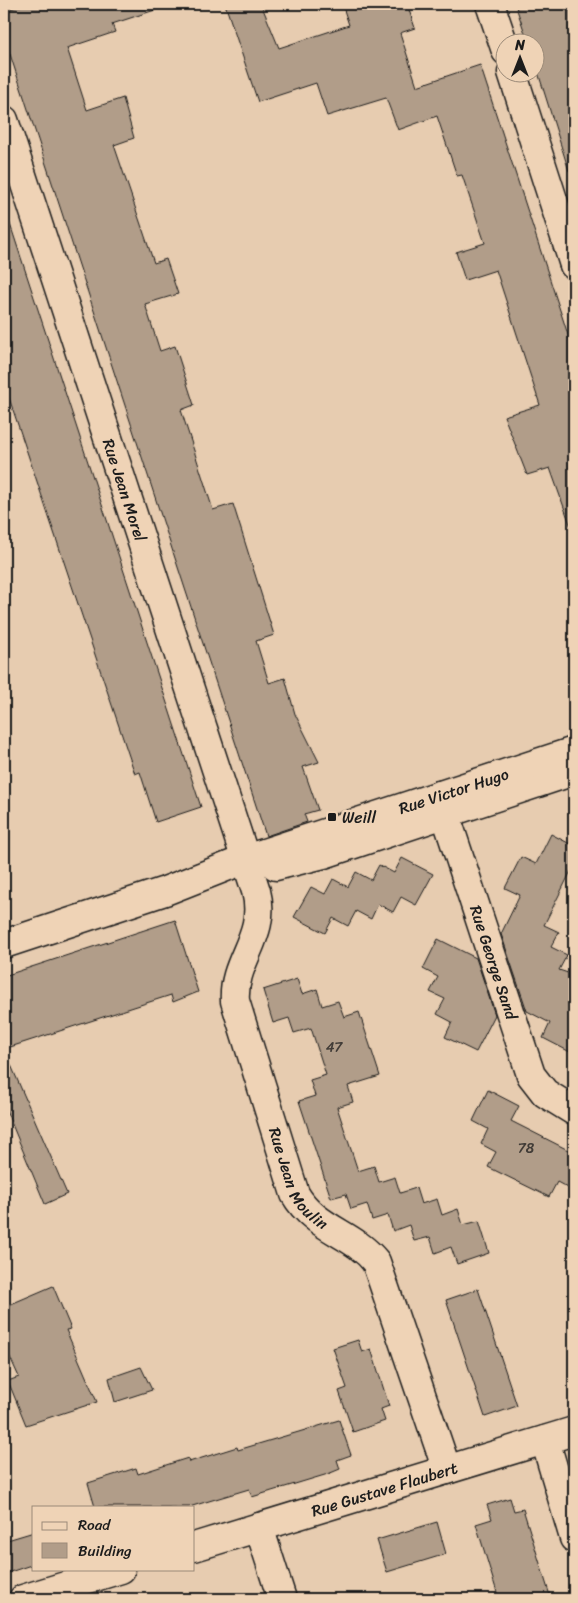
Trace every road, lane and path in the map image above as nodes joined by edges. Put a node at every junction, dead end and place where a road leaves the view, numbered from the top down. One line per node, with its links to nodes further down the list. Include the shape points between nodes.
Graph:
1 (490, 4): 2 (street)
2 (500, 32)
3 (515, 82): 5 (street)
4 (4, 120): 9 (street, Rue Jean Morel)
5 (574, 264)
6 (574, 751): 8 (street, Rue Victor Hugo)
7 (574, 772): 8 (street, Rue Victor Hugo)
8 (442, 804): 9 (street, Rue Victor Hugo); 11 (street, Rue George Sand, via 531,1075 545,1093)
9 (248, 866): 10 (street, Rue Victor Hugo); 14 (street, Rue Jean Moulin, via 259,902 260,918 237,977 235,1001 295,1194 316,1220 363,1249 376,1262)
10 (4, 944)
11 (574, 1111)
12 (574, 1431): 13 (street, Rue Gustave Flaubert)
13 (545, 1440): 14 (street, Rue Gustave Flaubert); 16 (street)
14 (447, 1470): 15 (street, Rue Gustave Flaubert)
15 (259, 1527): 17 (street, Rue Gustave Flaubert); 20 (street)
16 (574, 1538)
17 (195, 1547)
18 (118, 1570): 19 (street)
19 (23, 1599)
20 (282, 1599)

